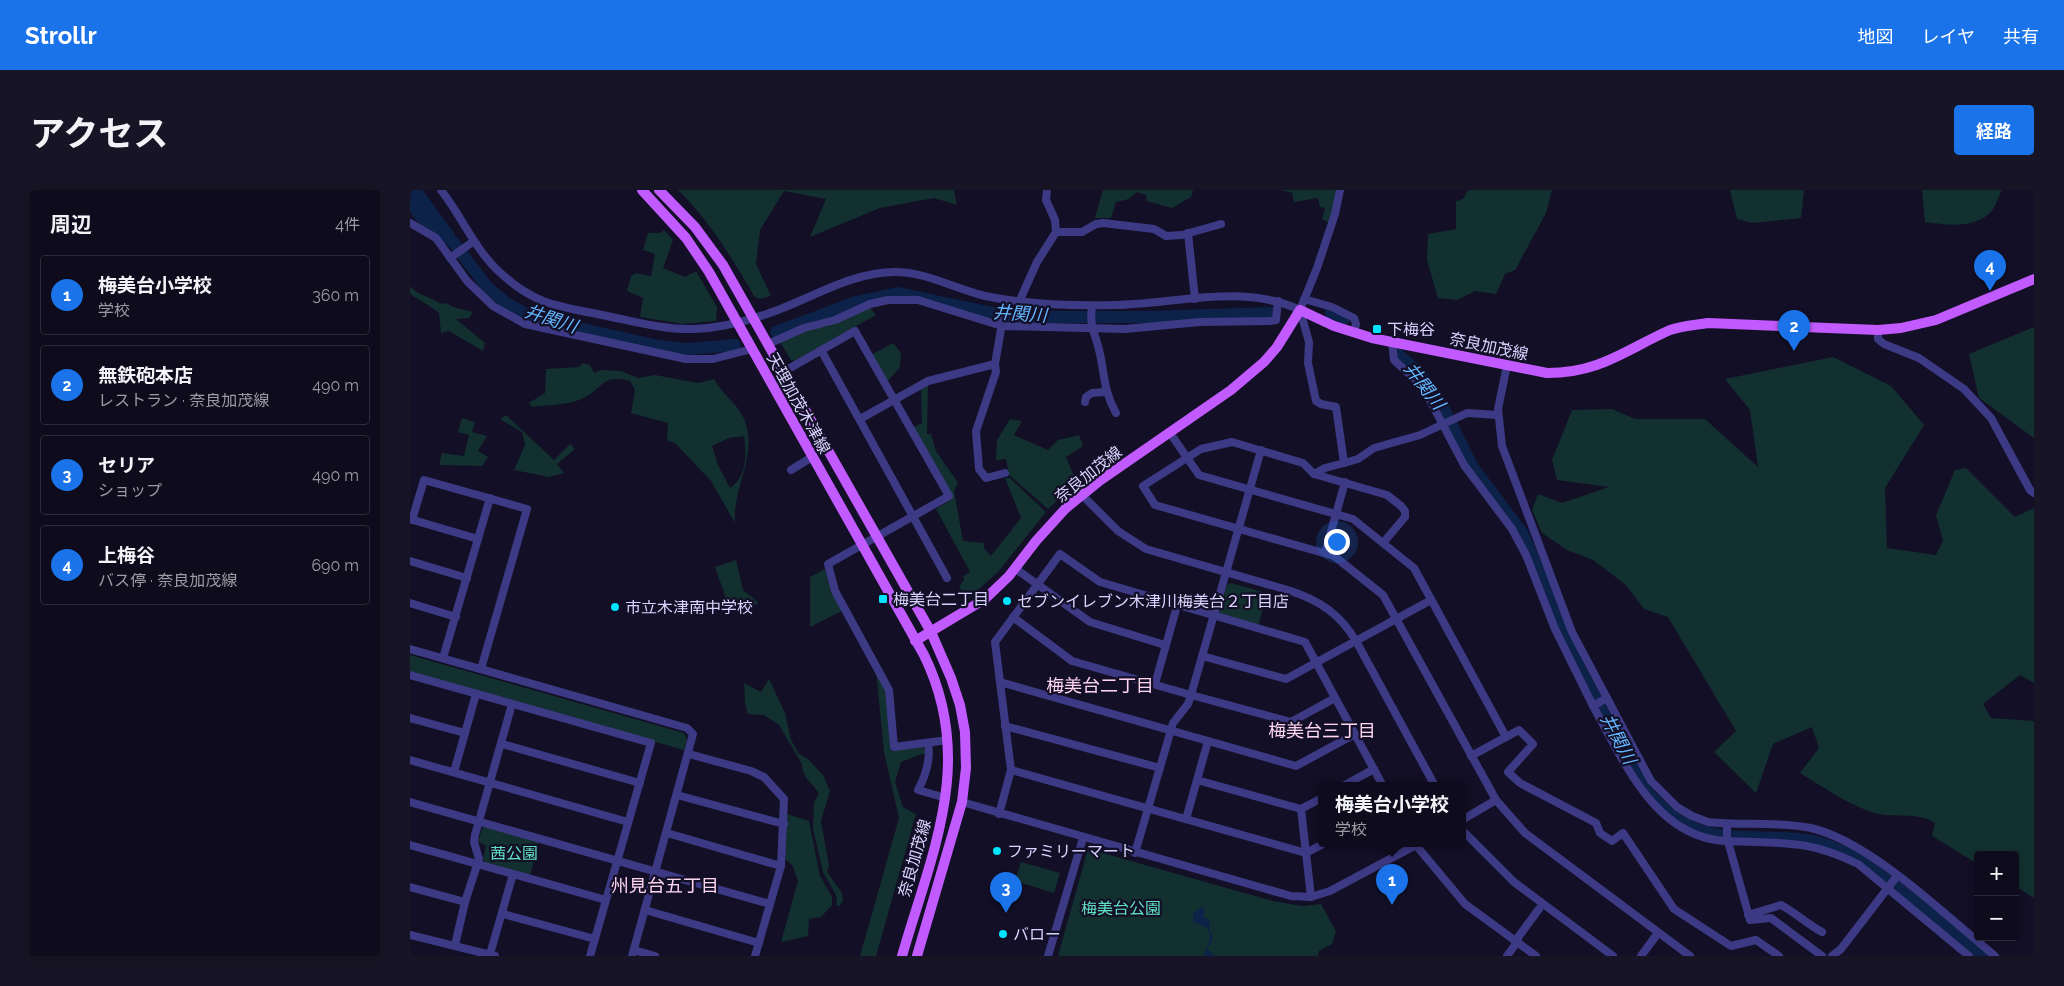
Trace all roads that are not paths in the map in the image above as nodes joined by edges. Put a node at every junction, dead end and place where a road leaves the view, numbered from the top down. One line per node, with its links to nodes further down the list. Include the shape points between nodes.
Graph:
1 (441, 190): 10 (street)
2 (642, 190): 21 (main road, 天理加茂木津線, via 695,250)
3 (659, 190): 20 (main road, 天理加茂木津線, via 714,252)
4 (1047, 190): 8 (street, via 1046,200 1055,220)
5 (1340, 190): 14 (street, via 1335,214)
6 (410, 223): 11 (street, via 436,238)
7 (1222, 224): 9 (street)
8 (1056, 232): 9 (street, via 1082,232 1103,223 1154,229 1166,236); 16 (street, via 1037,262)
9 (1188, 233): 13 (street)
10 (474, 241): 11 (street); 21 (street, via 503,276 545,302 670,328 711,328)
11 (451, 257): 28 (street, via 467,281 493,306 534,327 686,359 724,357)
12 (2034, 279): 24 (main road, 奈良加茂線, via 1922,325)
13 (1195, 299): 15 (street); 18 (street)
14 (1304, 299): 19 (street); 25 (street, via 1354,318)
15 (1278, 301): 19 (street); 23 (street, via 1276,320 1270,321)
16 (1019, 302): 17 (street); 18 (street)
17 (1006, 303): 20 (street, via 914,274 881,273); 22 (street)
18 (1091, 310): 23 (street)
19 (1300, 310): 25 (main road, 奈良加茂線); 40 (main road, 奈良加茂線, via 1264,362); 44 (street, via 1309,342 1308,363 1316,401 1336,407)
20 (753, 318): 21 (street); 27 (main road, 天理加茂木津線)
21 (736, 322): 28 (main road, 天理加茂木津線)
22 (1002, 326): 23 (street); 27 (street, via 918,300 888,300 804,328); 30 (street)
23 (1091, 329): 33 (street, via 1100,352)
24 (1878, 330): 31 (main road, 奈良加茂線, via 1708,323 1672,330 1605,363 1569,373 1547,373); 50 (street, via 1878,338 1884,344 1919,358 1964,388 1991,418)
25 (1354, 333): 26 (main road, 奈良加茂線)
26 (1392, 342): 31 (main road, 奈良加茂線); 39 (street, via 1394,360 1423,387)
27 (768, 344): 32 (main road, 天理加茂木津線)
28 (752, 349): 42 (main road, 天理加茂木津線)
29 (821, 350): 32 (street); 34 (street, via 855,331); 38 (street)
30 (995, 364): 34 (street, via 928,381); 46 (street, via 991,392 976,431 979,469 986,478)
31 (1507, 365): 37 (street)
32 (783, 372): 57 (main road, 天理加茂木津線)
33 (1106, 392): 35 (street, via 1092,393); 36 (street)
34 (893, 400): 38 (street); 54 (street, via 949,496)
35 (1085, 402)
36 (1116, 413)
37 (1498, 415): 39 (street, via 1467,413); 90 (street, via 1502,446)
38 (860, 419): 54 (street)
39 (1444, 424): 44 (street, via 1374,448); 90 (street, via 1464,465 1512,529 1555,629)
40 (1170, 433): 43 (street); 51 (main road, 奈良加茂線)
41 (1260, 450): 43 (street, via 1232,442 1201,449); 47 (street, via 1302,463); 49 (street)
42 (812, 457): 45 (street); 60 (main road, 天理加茂木津線)
43 (1187, 458): 49 (street, via 1199,475); 56 (street, via 1143,486 1155,505)
44 (1344, 464): 47 (street)
45 (791, 470)
46 (1005, 473)
47 (1314, 474): 48 (street)
48 (1345, 482): 53 (street); 59 (street, via 1387,495 1405,511 1405,517)
49 (1249, 490): 53 (street); 56 (street)
50 (2034, 493)
51 (1082, 495): 63 (main road, 奈良加茂線, via 1050,524); 64 (street, via 1109,524 1136,544)
52 (490, 498): 55 (street, via 424,480); 58 (street); 83 (street, via 527,509)
53 (1336, 514): 59 (street, via 1353,519); 61 (street)
54 (914, 516): 57 (street); 66 (street)
55 (411, 520): 58 (street)
56 (1238, 529): 61 (street); 64 (street)
57 (877, 537): 60 (street); 75 (main road, 天理加茂木津線)
58 (478, 539): 65 (street)
59 (1383, 542): 68 (street, via 1414,568)
60 (862, 546): 76 (main road, 天理加茂木津線); 100 (street, via 828,564 835,592 889,690 894,747)
61 (1325, 553): 74 (street, via 1334,556 1383,595)
62 (410, 561): 65 (street)
63 (1016, 569): 67 (street); 75 (main road, 奈良加茂線, via 985,598)
64 (1225, 573): 71 (street); 77 (street, via 1311,598 1337,616)
65 (467, 578): 72 (street)
66 (947, 578)
67 (1037, 585): 70 (street, via 1060,554 1100,582); 73 (street); 78 (street, via 1090,622)
68 (1431, 600): 74 (street); 97 (street)
69 (410, 604): 72 (street)
70 (1177, 606): 71 (street); 78 (street)
71 (1213, 616): 80 (street); 82 (street, via 1305,642)
72 (456, 617): 81 (street)
73 (1013, 617): 85 (street, via 995,642); 86 (street, via 1072,661)
74 (1395, 619): 77 (street); 103 (street)
75 (931, 632): 76 (main road, 奈良加茂線); 120 (main road, 奈良加茂線, via 952,678 963,718 966,756)
76 (915, 641): 98 (main road, 奈良加茂線, via 939,691)
77 (1356, 641): 82 (street); 113 (street)
78 (1165, 645): 86 (street)
79 (410, 648): 81 (street)
80 (1202, 656): 82 (street, via 1286,679); 88 (street)
81 (443, 658): 83 (street)
82 (1316, 662): 89 (street)
83 (481, 669): 102 (street, via 686,728 693,734)
84 (410, 675): 87 (street)
85 (1000, 682): 93 (street); 94 (street)
86 (1155, 684): 88 (street)
87 (476, 694): 91 (street); 95 (street)
88 (1191, 695): 89 (street, via 1291,722); 94 (street, via 1186,708 1174,720)
89 (1335, 698): 96 (street)
90 (1599, 703): 131 (street, via 1662,794 1692,816); 131 (street, via 1627,766 1656,807 1693,833)
91 (512, 704): 101 (street); 114 (street, via 651,743)
92 (410, 718): 95 (street)
93 (1005, 726): 105 (street); 107 (street)
94 (1171, 731): 99 (street); 105 (street)
95 (465, 733): 108 (street)
96 (1355, 734): 99 (street, via 1296,766); 106 (street)
97 (1506, 737): 103 (street); 176 (street, via 1519,730 1533,744 1508,772 1520,783 1596,823 1600,833 1612,841 1623,833 1674,909 1730,946 1756,940)
98 (948, 740): 100 (street); 116 (main road, 奈良加茂線)
99 (1208, 742): 109 (street)
100 (928, 743): 116 (street, via 930,754 918,790)
101 (502, 744): 110 (street); 114 (street)
102 (689, 754): 115 (street); 128 (street, via 764,777 784,798)
103 (1471, 756): 118 (street)
104 (410, 760): 108 (street)
105 (1160, 768): 121 (street)
106 (1374, 769): 111 (street); 112 (street)
107 (1011, 770): 121 (street); 123 (street)
108 (454, 772): 110 (street)
109 (1197, 780): 122 (street); 125 (street)
110 (490, 782): 126 (street); 127 (street)
111 (1350, 782)
112 (1381, 782)
113 (1433, 782)
114 (640, 783): 127 (street)
115 (677, 795): 128 (street); 129 (street)
116 (946, 798): 168 (main road, 奈良加茂線)
117 (1318, 800): 122 (street)
118 (1496, 800): 124 (street); 156 (street, via 1525,833)
119 (410, 802): 126 (street)
120 (962, 802): 123 (street); 169 (main road, 奈良加茂線)
121 (1149, 809): 125 (street); 137 (street)
122 (1301, 809): 138 (street)
123 (999, 814): 132 (street)
124 (1466, 818)
125 (1186, 819): 138 (street)
126 (480, 822): 139 (street); 140 (street, via 474,842 478,852)
127 (628, 822): 139 (street)
128 (784, 824): 141 (street)
129 (667, 833): 141 (street); 142 (street)
130 (1466, 834): 173 (street, via 1514,882)
131 (1727, 834): 144 (street, via 1808,828 1851,844); 146 (street, via 1814,846 1858,864); 154 (street)
132 (1083, 838): 137 (street); 170 (street)
133 (410, 844): 140 (street)
134 (1318, 847): 138 (street)
135 (1411, 847): 147 (street, via 1330,891)
136 (1418, 847): 159 (street, via 1465,904)
137 (1135, 853): 147 (street, via 1274,892)
138 (1306, 853): 147 (street)
139 (617, 861): 142 (street); 148 (street)
140 (477, 863): 143 (street); 149 (street)
141 (781, 866): 150 (street)
142 (656, 872): 150 (street); 152 (street)
143 (513, 874): 148 (street); 153 (street)
144 (1897, 876): 146 (street); 180 (street)
145 (410, 887): 149 (street)
146 (1888, 888): 163 (street); 179 (street)
147 (1311, 897)
148 (606, 900): 158 (street)
149 (465, 902): 161 (street)
150 (770, 904): 160 (street)
151 (1539, 909): 159 (street)
152 (645, 910): 160 (street); 162 (street)
153 (503, 914): 158 (street); 164 (street)
154 (1748, 915): 155 (street, via 1781,905); 177 (street, via 1750,920 1776,920)
155 (1822, 932)
156 (1658, 933): 174 (street); 175 (street)
157 (410, 935): 161 (street)
158 (595, 939): 165 (street)
159 (1517, 942): 171 (street); 172 (street)
160 (759, 943): 167 (street)
161 (455, 944): 164 (street)
162 (633, 953): 166 (street)
163 (1841, 953): 178 (street)
164 (493, 955)
165 (590, 956)
166 (655, 956)
167 (755, 956)
168 (902, 956)
169 (917, 956)
170 (1048, 956)
171 (1507, 956)
172 (1536, 956)
173 (1612, 956)
174 (1641, 956)
175 (1690, 956)
176 (1779, 956)
177 (1822, 956)
178 (1832, 956)
179 (1969, 956)
180 (1995, 956)

